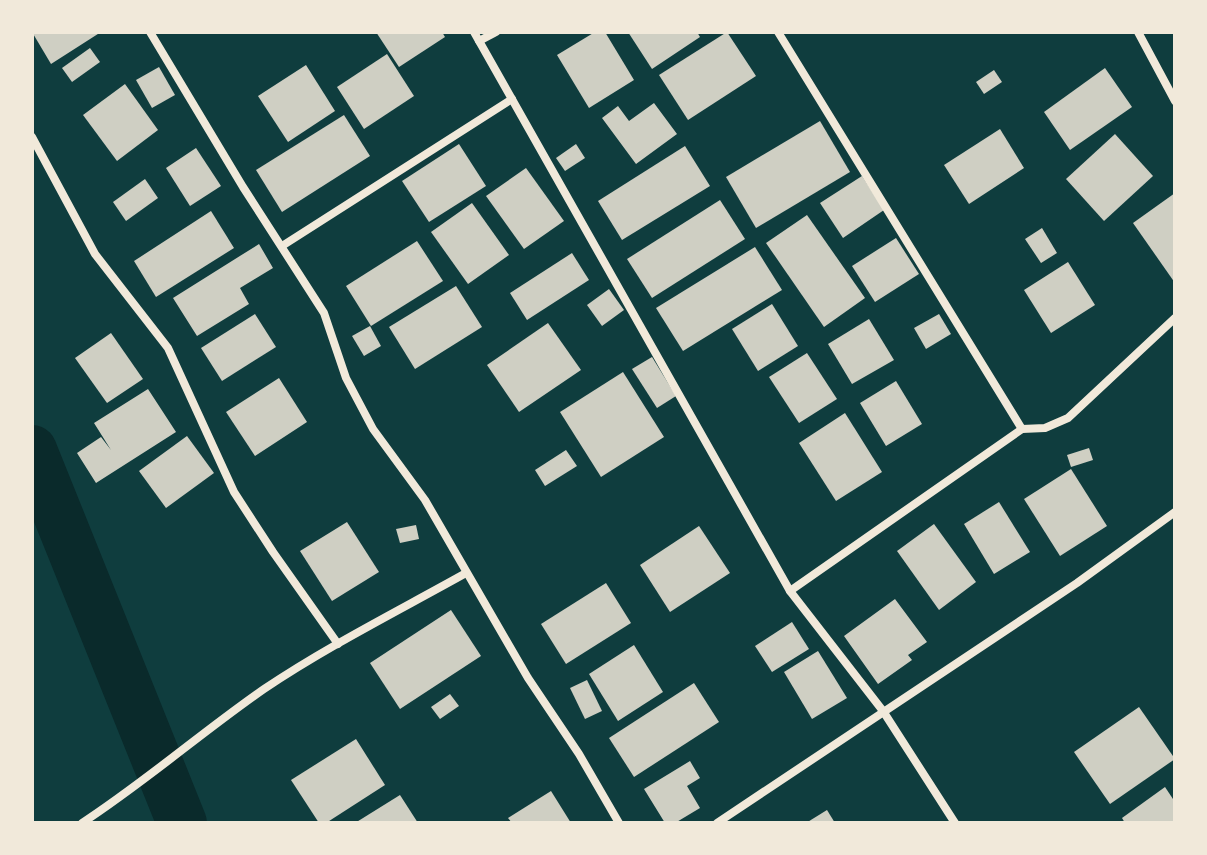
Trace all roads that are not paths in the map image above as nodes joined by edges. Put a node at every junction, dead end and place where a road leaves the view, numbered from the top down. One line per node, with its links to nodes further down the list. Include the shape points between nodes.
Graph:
1 (150, 32): 10 (street)
2 (474, 32): 6 (street)
3 (496, 32): 6 (street)
4 (778, 32): 12 (street)
5 (1138, 32): 8 (street)
6 (479, 41): 7 (street)
7 (512, 99): 10 (street); 15 (street)
8 (1175, 101)
9 (32, 137): 16 (street, via 95,254 168,348 234,492)
10 (282, 246): 14 (street, via 324,313 346,378 373,429 425,500)
11 (1175, 318): 12 (street, via 1068,418 1045,428)
12 (1022, 429): 15 (street)
13 (1175, 512): 17 (street)
14 (466, 573): 16 (street); 19 (street)
15 (790, 591): 17 (street)
16 (338, 644): 18 (street, via 264,690)
17 (883, 711): 20 (street); 21 (street)
18 (82, 823)
19 (619, 823)
20 (717, 823)
21 (955, 823)

